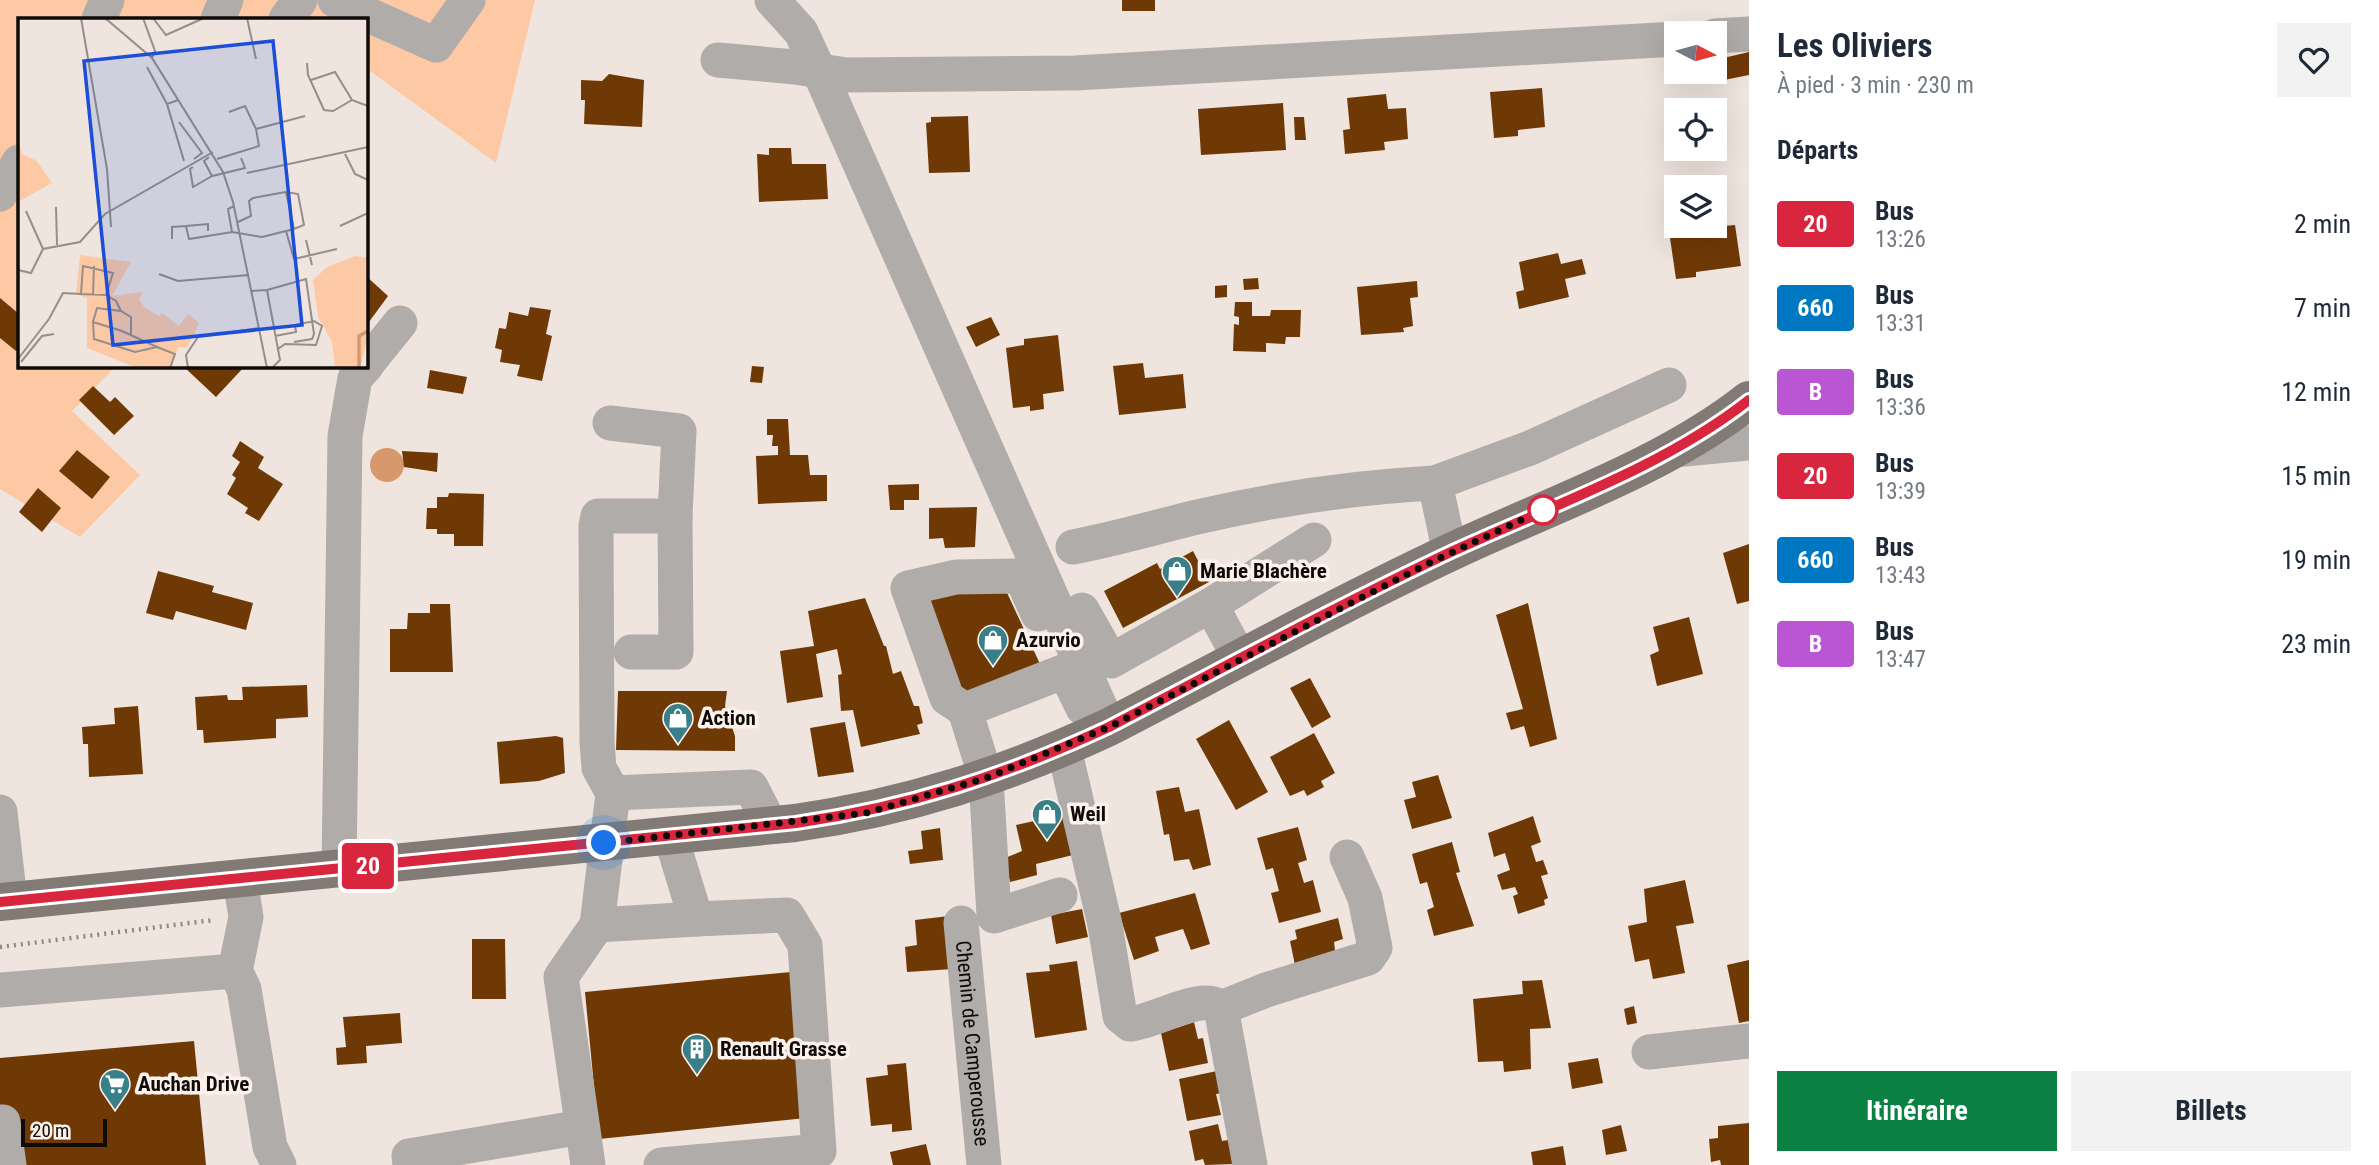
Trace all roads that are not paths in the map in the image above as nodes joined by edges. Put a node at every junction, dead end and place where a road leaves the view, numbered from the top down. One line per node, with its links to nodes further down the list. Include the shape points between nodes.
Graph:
1 (107, 0): 7 (street)
2 (226, 0): 8 (street)
3 (300, 0): 9 (street)
4 (335, 0): 5 (street, via 436,45)
5 (468, 0)
6 (772, 0): 14 (street, via 801,32)
7 (99, 18)
8 (218, 18)
9 (287, 18)
10 (1749, 34): 11 (street)
11 (1727, 35)
12 (1664, 40): 14 (street, via 1075,73 846,75)
13 (718, 60): 14 (street)
14 (820, 71): 34 (street)
15 (18, 164): 16 (street)
16 (0, 194)
17 (400, 323): 18 (street)
18 (368, 363)
19 (364, 368): 42 (street, via 355,378 345,436)
20 (1670, 385): 23 (street)
21 (610, 423): 24 (street, via 679,431)
22 (1743, 425): 27 (main road, via 1674,450)
23 (1435, 483): 26 (street, via 1373,486 1198,517); 27 (street)
24 (676, 516): 30 (street, via 676,652); 36 (street, via 598,516 597,742 599,768)
25 (1314, 540): 28 (street)
26 (1073, 547)
27 (1450, 553): 31 (main road)
28 (1211, 605): 29 (street, via 1111,661); 31 (street)
29 (1082, 610)
30 (631, 652)
31 (1240, 659): 34 (main road)
32 (1065, 671): 33 (street); 33 (street, via 1021,576 956,577 908,588 947,698); 34 (street)
33 (965, 710): 35 (street)
34 (1089, 736): 35 (main road); 51 (street, via 1105,925 1120,1016 1130,1024 1146,1023 1202,1001)
35 (986, 778): 38 (main road, via 866,813); 44 (street, via 994,916)
36 (613, 793): 38 (street, via 751,788); 40 (street)
37 (0, 812): 45 (street)
38 (771, 826): 39 (main road)
39 (671, 837): 40 (main road); 46 (street)
40 (604, 843): 42 (main road); 48 (street)
41 (1347, 857): 51 (street, via 1365,898 1375,948 1368,958)
42 (339, 869): 43 (main road)
43 (240, 878): 45 (main road); 49 (street, via 246,917)
44 (1060, 895)
45 (5, 902)
46 (696, 919): 48 (street); 56 (street, via 787,915 805,945)
47 (961, 923): 62 (street, Chemin de Camperousse)
48 (597, 925): 55 (street, via 561,977)
49 (235, 971): 50 (street); 58 (street, via 244,989 270,1147)
50 (0, 990)
51 (1221, 1008): 63 (street)
52 (1749, 1041): 53 (street)
53 (1649, 1052)
54 (0, 1122): 57 (street)
55 (582, 1128): 59 (street, via 409,1156); 60 (street)
56 (817, 1158): 61 (street)
57 (9, 1165)
58 (279, 1165)
59 (410, 1165)
60 (588, 1165)
61 (661, 1165)
62 (984, 1165)
63 (1250, 1165)

